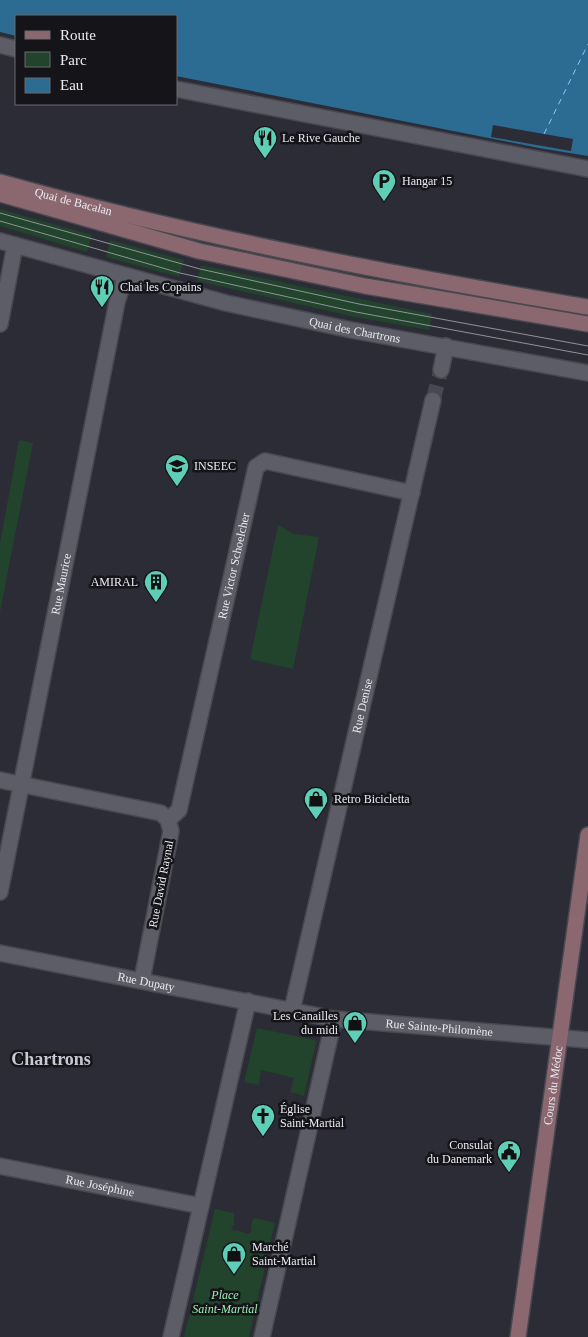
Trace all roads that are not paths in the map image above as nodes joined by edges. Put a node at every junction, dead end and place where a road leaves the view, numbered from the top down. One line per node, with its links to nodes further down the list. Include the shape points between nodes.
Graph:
1 (0, 45): 2 (street)
2 (15, 49)
3 (178, 90): 4 (street, via 198,101)
4 (588, 169)
5 (0, 182): 7 (main road, Quai de Bacalan)
6 (0, 194): 7 (main road, Quai de Bacalan)
7 (145, 229): 11 (main road); 13 (main road, via 199,250 365,286)
8 (0, 241): 9 (street)
9 (15, 245): 10 (street); 12 (street)
10 (124, 277): 14 (street, Quai des Chartrons, via 351,330); 20 (street, Rue Maurice)
11 (588, 307)
12 (0, 324)
13 (588, 324)
14 (446, 346): 15 (street); 16 (street, Quai des Chartrons)
15 (440, 370)
16 (588, 373)
17 (434, 400): 18 (street, Rue Denise)
18 (412, 493): 21 (street, Rue Victor Schoelcher, via 265,460 256,467 179,810); 27 (street, Rue Denise)
19 (0, 780): 20 (street)
20 (22, 784): 21 (street, via 161,813); 23 (street, Rue Maurice)
21 (168, 820): 25 (street, Rue David Raynal, via 171,831)
22 (588, 835): 29 (main road, Cours du Médoc)
23 (0, 892)
24 (0, 952): 25 (street, Rue Dupaty)
25 (142, 980): 26 (street, Rue Dupaty)
26 (248, 1001): 27 (street, Rue Dupaty); 32 (street)
27 (292, 1010): 28 (street, Rue Sainte-Philomène)
28 (334, 1019): 29 (street, Rue Sainte-Philomène); 34 (street)
29 (559, 1038): 30 (street, Rue Sainte-Philomène); 35 (main road, Cours du Médoc)
30 (588, 1040)
31 (0, 1166): 32 (street, Rue Joséphine)
32 (202, 1206): 33 (street)
33 (171, 1337)
34 (262, 1337)
35 (518, 1337)

